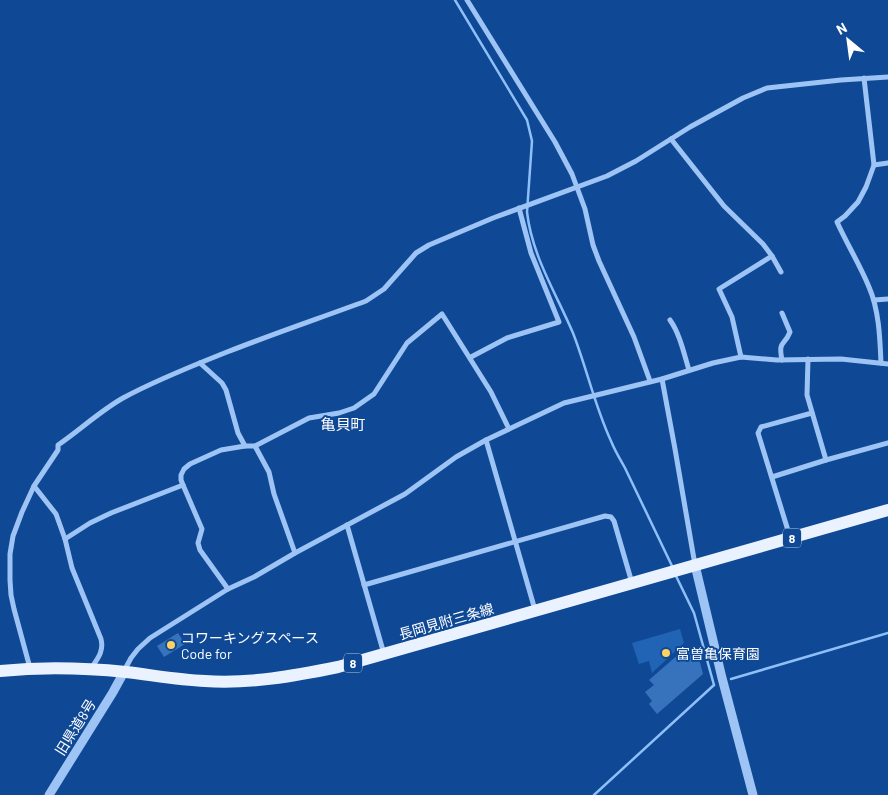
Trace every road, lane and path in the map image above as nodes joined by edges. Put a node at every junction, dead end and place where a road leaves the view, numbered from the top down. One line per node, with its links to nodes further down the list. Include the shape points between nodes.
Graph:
1 (468, 0): 7 (street, via 555,142)
2 (888, 76): 3 (street)
3 (864, 78): 4 (street, via 766,88 742,98); 6 (street)
4 (671, 139): 7 (street, via 621,170); 9 (street, via 724,206)
5 (888, 163): 6 (street)
6 (874, 165): 12 (street, via 862,196 836,222)
7 (576, 187): 8 (street); 24 (street, via 599,261 634,336)
8 (519, 208): 15 (street, via 531,253 559,322 508,338); 19 (street, via 429,245 416,254 384,289 366,301)
9 (772, 256): 10 (street); 16 (street, via 719,289 732,317)
10 (781, 272)
11 (888, 299): 12 (street)
12 (874, 300): 20 (street)
13 (782, 313): 18 (street, via 790,332 780,348)
14 (670, 320): 22 (street)
15 (471, 357): 26 (street); 30 (street, via 442,314 407,344 374,394 354,408 309,418)
16 (740, 357): 18 (street); 22 (street)
17 (808, 359): 18 (street); 20 (street); 25 (street, via 807,395)
18 (782, 360)
19 (200, 363): 29 (street, via 226,390); 34 (street, via 171,374 108,407 58,445 58,450)
20 (881, 363): 21 (street)
21 (888, 364)
22 (689, 370): 23 (street)
23 (662, 379): 24 (street); 41 (street)
24 (650, 381): 26 (street, via 564,403)
25 (812, 413): 31 (street); 32 (street, via 762,427 758,432)
26 (509, 428): 27 (street)
27 (486, 440): 36 (street, via 405,494); 39 (street)
28 (888, 443): 31 (street)
29 (245, 446): 30 (street); 33 (street, via 221,450 190,464 181,475)
30 (255, 446): 40 (street, via 269,472)
31 (826, 460): 32 (street)
32 (772, 477): 37 (street)
33 (182, 485): 38 (street, via 111,513); 44 (street, via 202,529 198,543 200,550)
34 (34, 486): 38 (street, via 56,514); 47 (street, via 13,536 10,554 14,608)
35 (888, 510): 37 (main road, 長岡見附三条線 / 8)
36 (347, 525): 40 (street); 43 (street)
37 (790, 538): 41 (main road, 長岡見附三条線 / 8)
38 (65, 539): 48 (street, via 72,568 103,646)
39 (514, 541): 42 (street, via 611,517); 43 (street); 45 (street)
40 (295, 553): 44 (street, via 254,578)
41 (695, 565): 42 (main road, 長岡見附三条線 / 8); 52 (street)
42 (632, 582): 45 (main road, 長岡見附三条線 / 8)
43 (364, 585): 46 (street)
44 (228, 589): 50 (street, via 150,638 131,658)
45 (536, 611): 46 (main road, 長岡見附三条線 / 8)
46 (384, 654): 50 (main road, 長岡見附三条線 / 8, via 338,667 262,680 206,681)
47 (30, 669): 48 (main road, 長岡見附三条線 / 8); 49 (main road, 長岡見附三条線 / 8)
48 (90, 670): 50 (main road, 長岡見附三条線 / 8)
49 (0, 671)
50 (124, 672): 51 (street, 旧県道8号)
51 (50, 795)
52 (753, 795)

